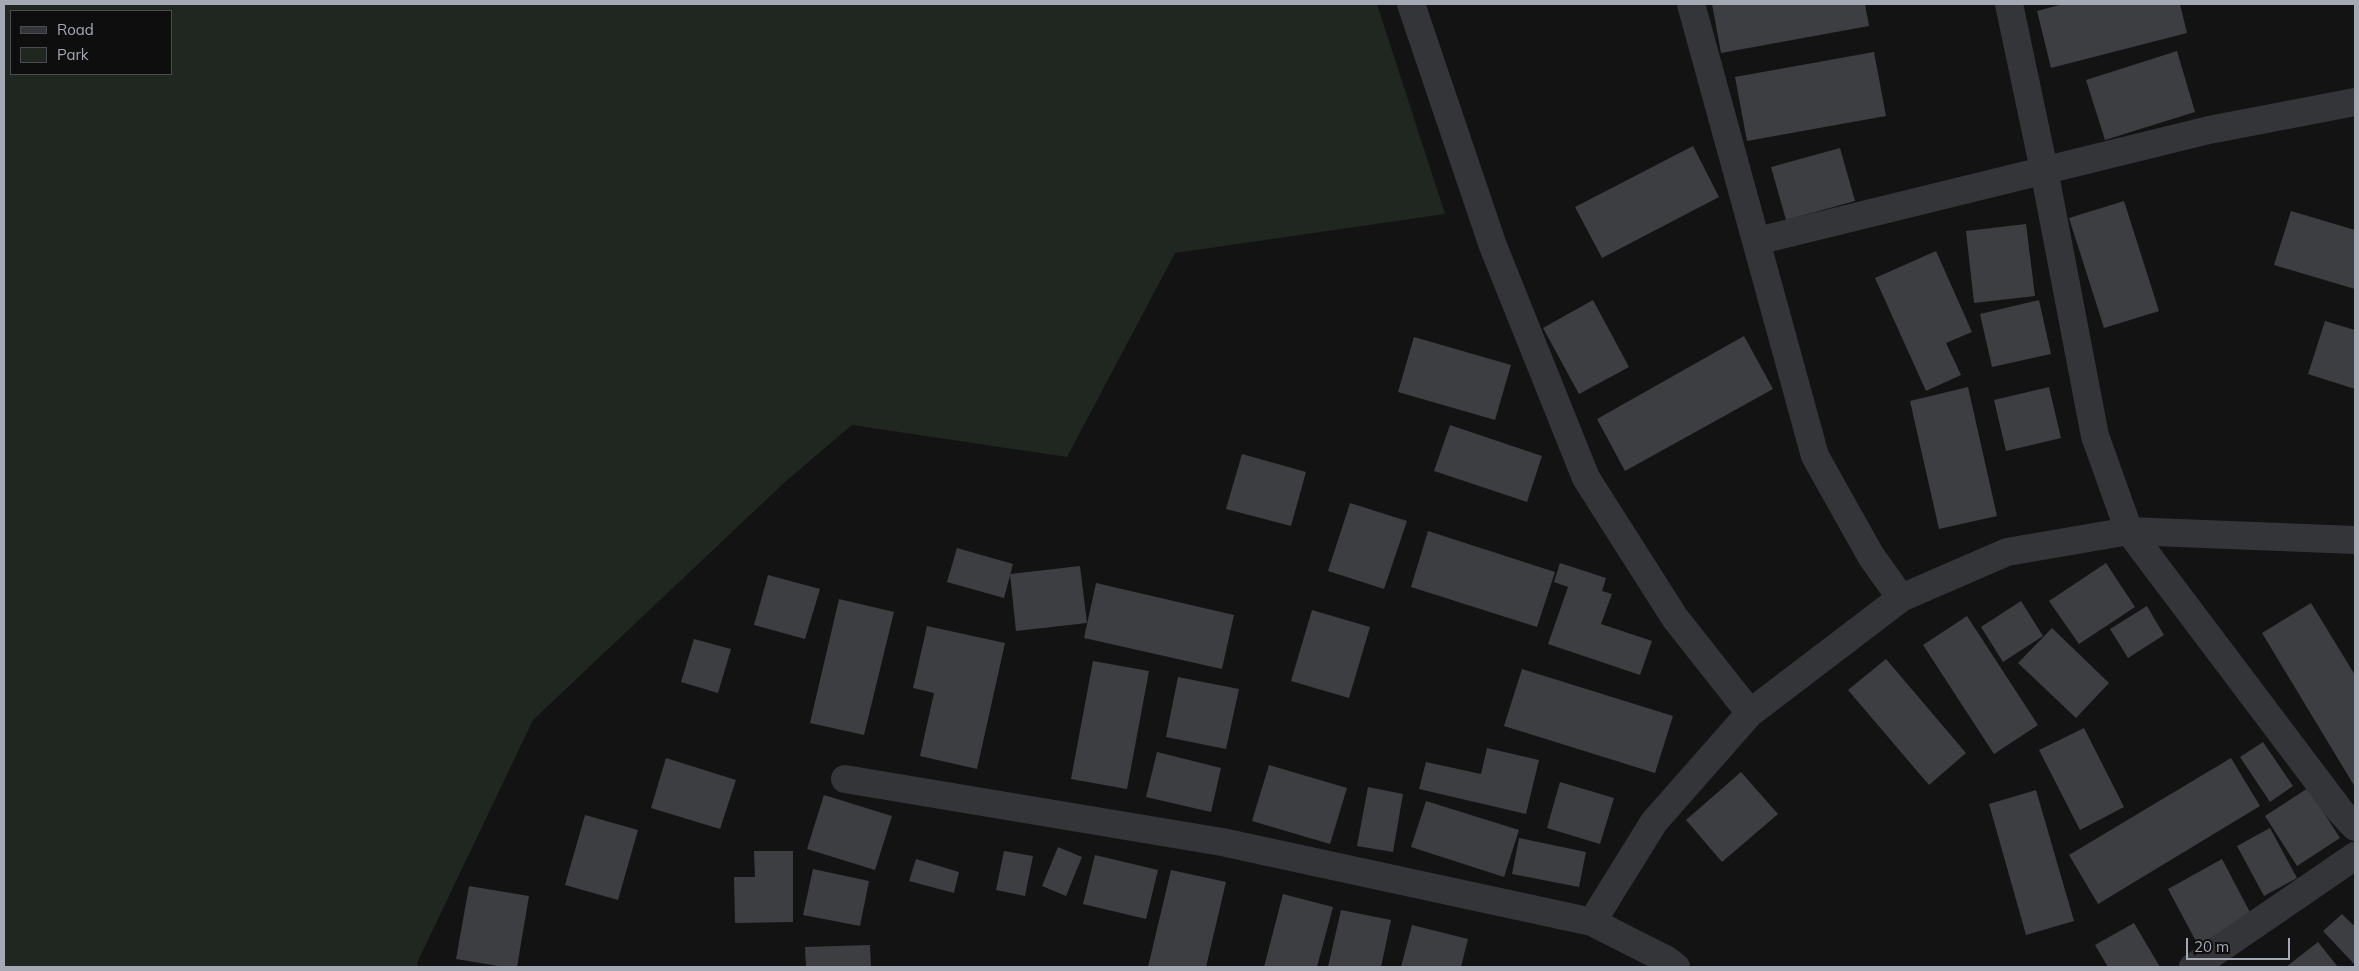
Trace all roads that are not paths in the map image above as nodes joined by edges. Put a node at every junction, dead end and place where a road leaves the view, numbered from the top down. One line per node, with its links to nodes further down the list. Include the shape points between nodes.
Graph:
1 (1411, 4): 10 (street, via 1493,246 1586,478 1675,618)
2 (1691, 4): 6 (street)
3 (2009, 4): 5 (street)
4 (2355, 102): 5 (street, via 2209,130)
5 (2044, 170): 6 (street); 7 (street, via 2095,436)
6 (1757, 241): 9 (street, via 1815,456 1871,556)
7 (2129, 531): 8 (street); 9 (street, via 2006,552); 12 (street)
8 (2355, 540)
9 (1901, 598): 10 (street)
10 (1750, 713): 14 (street, via 1654,822)
11 (845, 779): 14 (street, via 1222,842)
12 (2355, 827)
13 (2355, 856): 16 (street)
14 (1592, 922): 15 (street)
15 (1676, 967)
16 (2193, 967)

